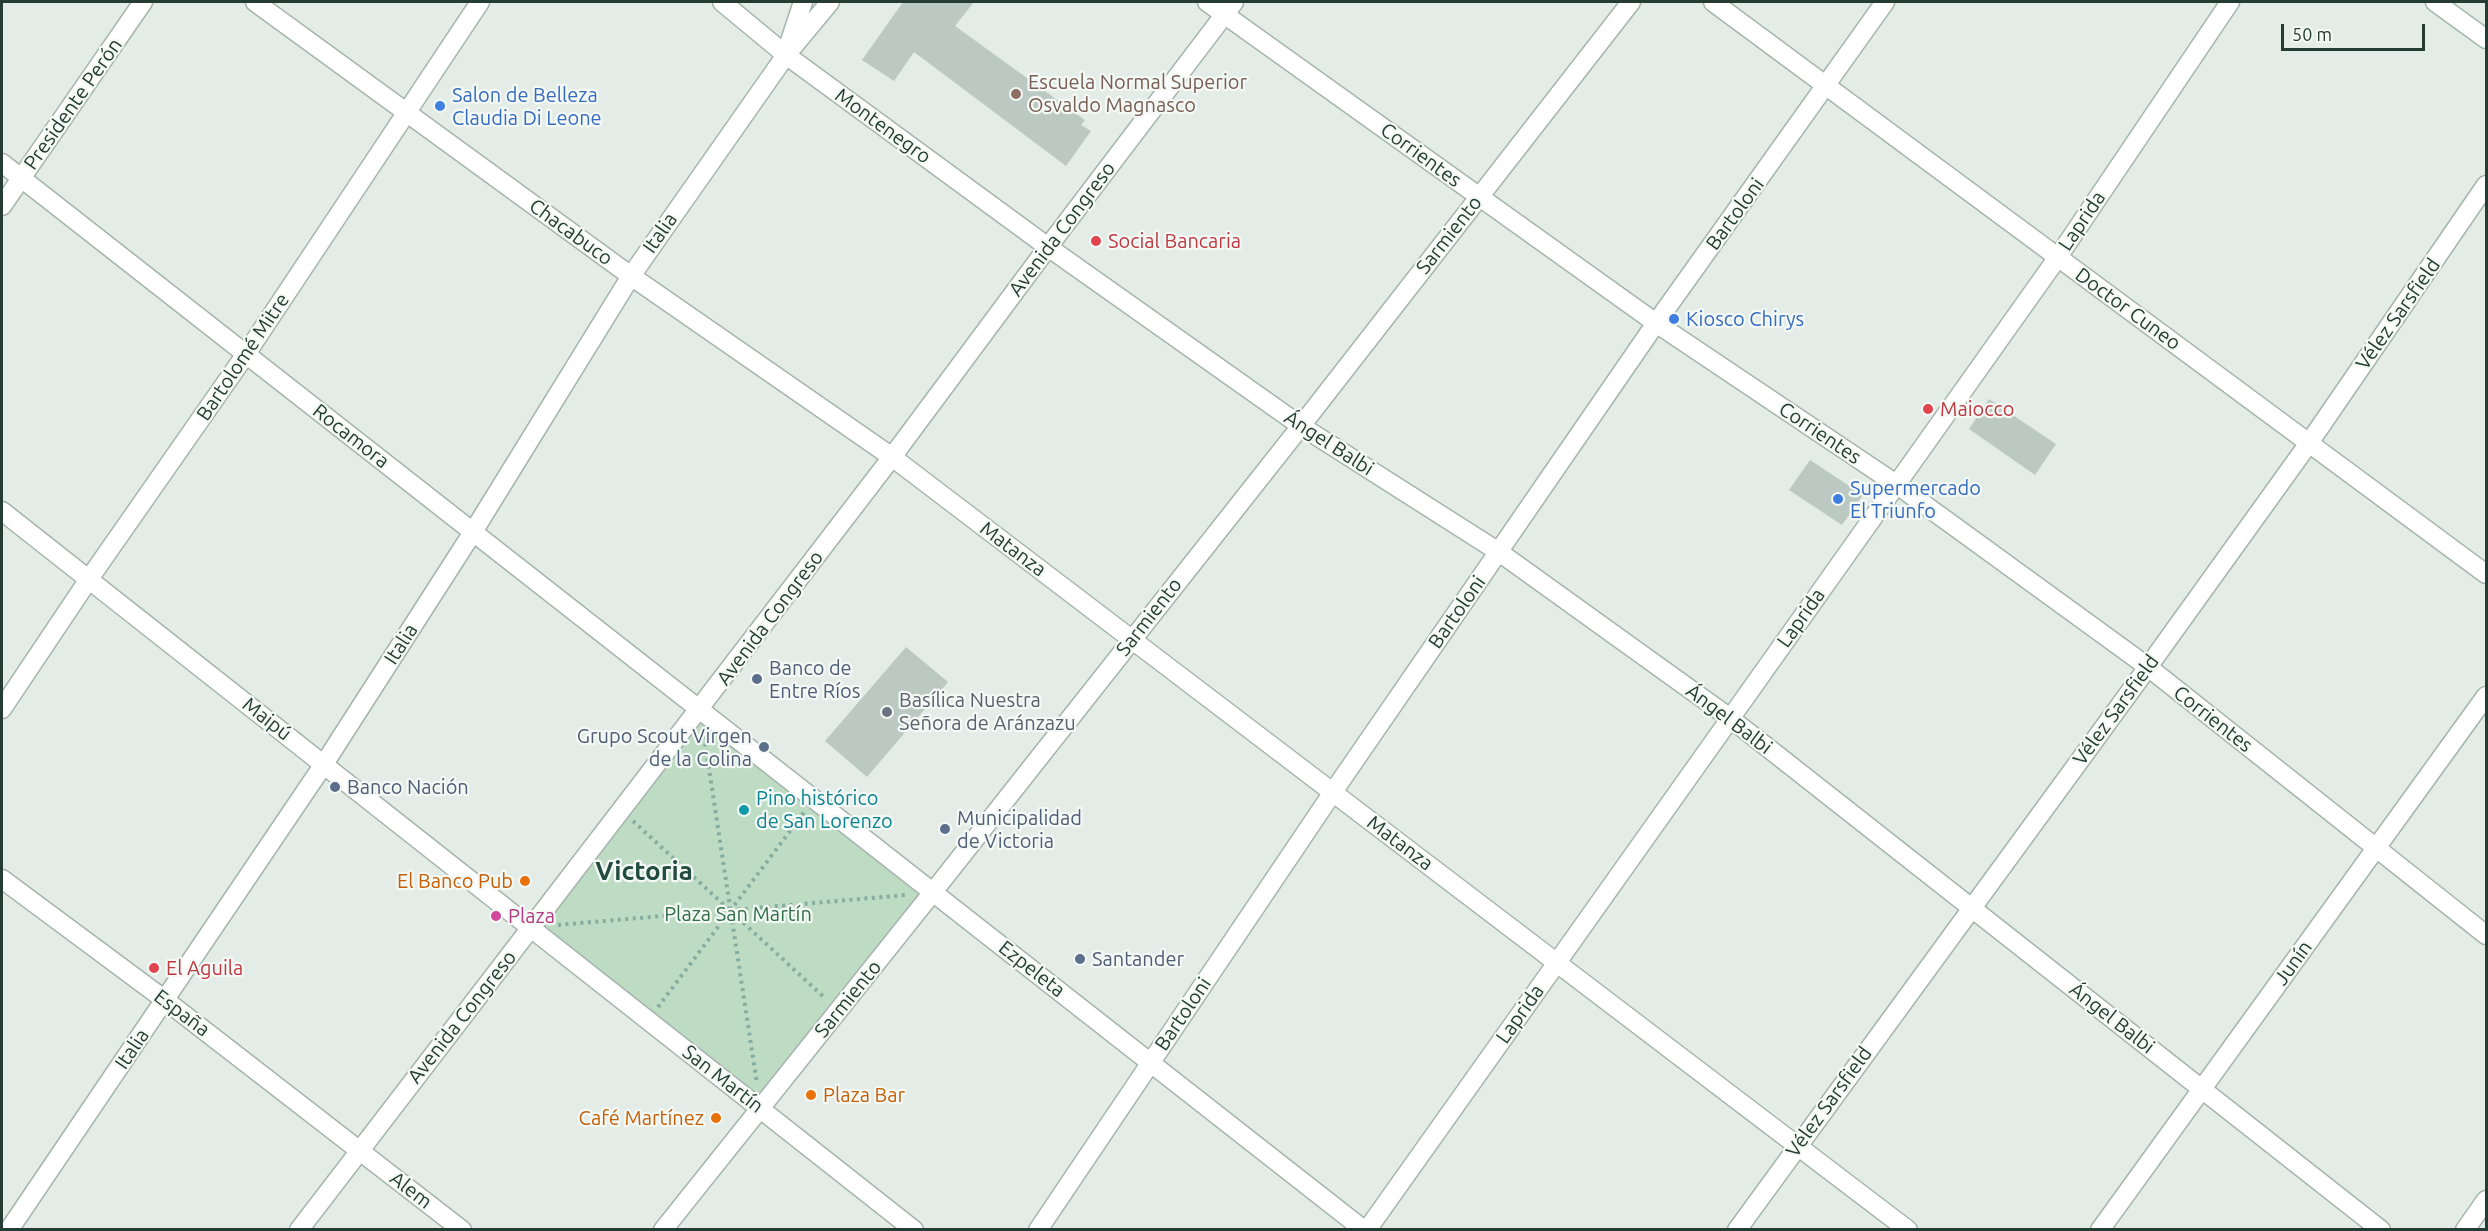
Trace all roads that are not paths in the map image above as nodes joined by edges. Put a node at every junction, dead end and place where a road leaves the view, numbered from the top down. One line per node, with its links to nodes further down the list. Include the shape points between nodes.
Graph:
1 (143, 2): 19 (street, Presidente Perón)
2 (255, 2): 17 (street, Chacabuco)
3 (480, 2): 17 (street, Bartolomé Mitre)
4 (722, 2): 15 (street, Montenegro)
5 (802, 2): 15 (street)
6 (830, 2): 15 (street)
7 (1207, 2): 13 (street, Corrientes)
8 (1631, 2): 21 (street, Sarmiento)
9 (1713, 2): 16 (street, Doctor Cuneo)
10 (1885, 2): 16 (street, Bartoloni)
11 (2230, 2): 24 (street, Laprida)
12 (2435, 2): 14 (street)
13 (1230, 8): 21 (street, Corrientes); 23 (street, Avenida Congreso)
14 (2487, 39)
15 (786, 54): 23 (street, Montenegro); 25 (street, Italia)
16 (1826, 86): 24 (street, Doctor Cuneo); 26 (street, Bartoloni)
17 (408, 113): 25 (street, Chacabuco); 27 (street, Bartolomé Mitre)
18 (2, 163): 19 (street, Rocamora)
19 (21, 178): 22 (street, Presidente Perón); 27 (street, Rocamora)
20 (2487, 185): 29 (street, Vélez Sarsfield)
21 (1479, 196): 26 (street, Corrientes); 28 (street, Sarmiento)
22 (2, 206)
23 (1048, 247): 28 (street, Ángel Balbi); 30 (street, Avenida Congreso)
24 (2058, 256): 29 (street, Doctor Cuneo); 31 (street, Laprida)
25 (631, 276): 30 (street, Chacabuco); 33 (street, Italia)
26 (1656, 323): 31 (street, Corrientes); 34 (street, Bartoloni)
27 (246, 354): 33 (street, Rocamora); 36 (street, Bartolomé Mitre)
28 (1301, 426): 34 (street, Ángel Balbi); 37 (street, Sarmiento)
29 (2309, 443): 35 (street, Doctor Cuneo); 38 (street, Vélez Sarsfield)
30 (892, 457): 37 (street, Matanza); 41 (street, Avenida Congreso)
31 (1896, 484): 38 (street, Corrientes); 42 (street, Laprida)
32 (2, 511): 36 (street, Maipú)
33 (473, 532): 41 (street, Rocamora); 43 (street, Italia)
34 (1499, 552): 42 (street, Ángel Balbi); 44 (street, Bartoloni)
35 (2487, 574)
36 (89, 579): 40 (street, Bartolomé Mitre); 43 (street, Maipú)
37 (1131, 639): 44 (street, Matanza); 47 (street, Sarmiento)
38 (2148, 668): 45 (street, Corrientes); 48 (street, Vélez Sarsfield)
39 (2487, 696): 45 (street, Junín)
40 (2, 709)
41 (700, 709): 47 (street, Ezpeleta); 49 (street, Avenida Congreso)
42 (1730, 718): 48 (street, Ángel Balbi); 51 (street, Laprida)
43 (324, 764): 49 (street, Maipú); 52 (street, Italia)
44 (1333, 792): 51 (street, Matanza); 53 (street, Bartoloni)
45 (2376, 848): 50 (street, Corrientes); 54 (street, Junín)
46 (2, 879): 52 (street, España)
47 (933, 892): 53 (street, Ezpeleta); 55 (street, Sarmiento)
48 (1972, 908): 54 (street, Ángel Balbi); 56 (street, Vélez Sarsfield)
49 (532, 927): 55 (street, San Martín); 57 (street, Avenida Congreso)
50 (2487, 935)
51 (1557, 962): 56 (street, Matanza); 65 (street, Laprida)
52 (165, 1000): 57 (street, España); 59 (street, Italia)
53 (1150, 1062): 64 (street, Bartoloni); 65 (street, Ezpeleta)
54 (2202, 1089): 68 (street, Junín); 69 (street, Ángel Balbi)
55 (761, 1109): 62 (street, Sarmiento); 63 (street, San Martín)
56 (1797, 1145): 66 (street, Vélez Sarsfield); 67 (street, Matanza)
57 (360, 1150): 60 (street, Avenida Congreso); 61 (street, Alem)
58 (2487, 1200): 70 (street)
59 (9, 1230)
60 (299, 1230)
61 (462, 1230)
62 (663, 1230)
63 (914, 1230)
64 (1038, 1230)
65 (1366, 1230)
66 (1737, 1230)
67 (1908, 1230)
68 (2100, 1230)
69 (2381, 1230)
70 (2464, 1230)

